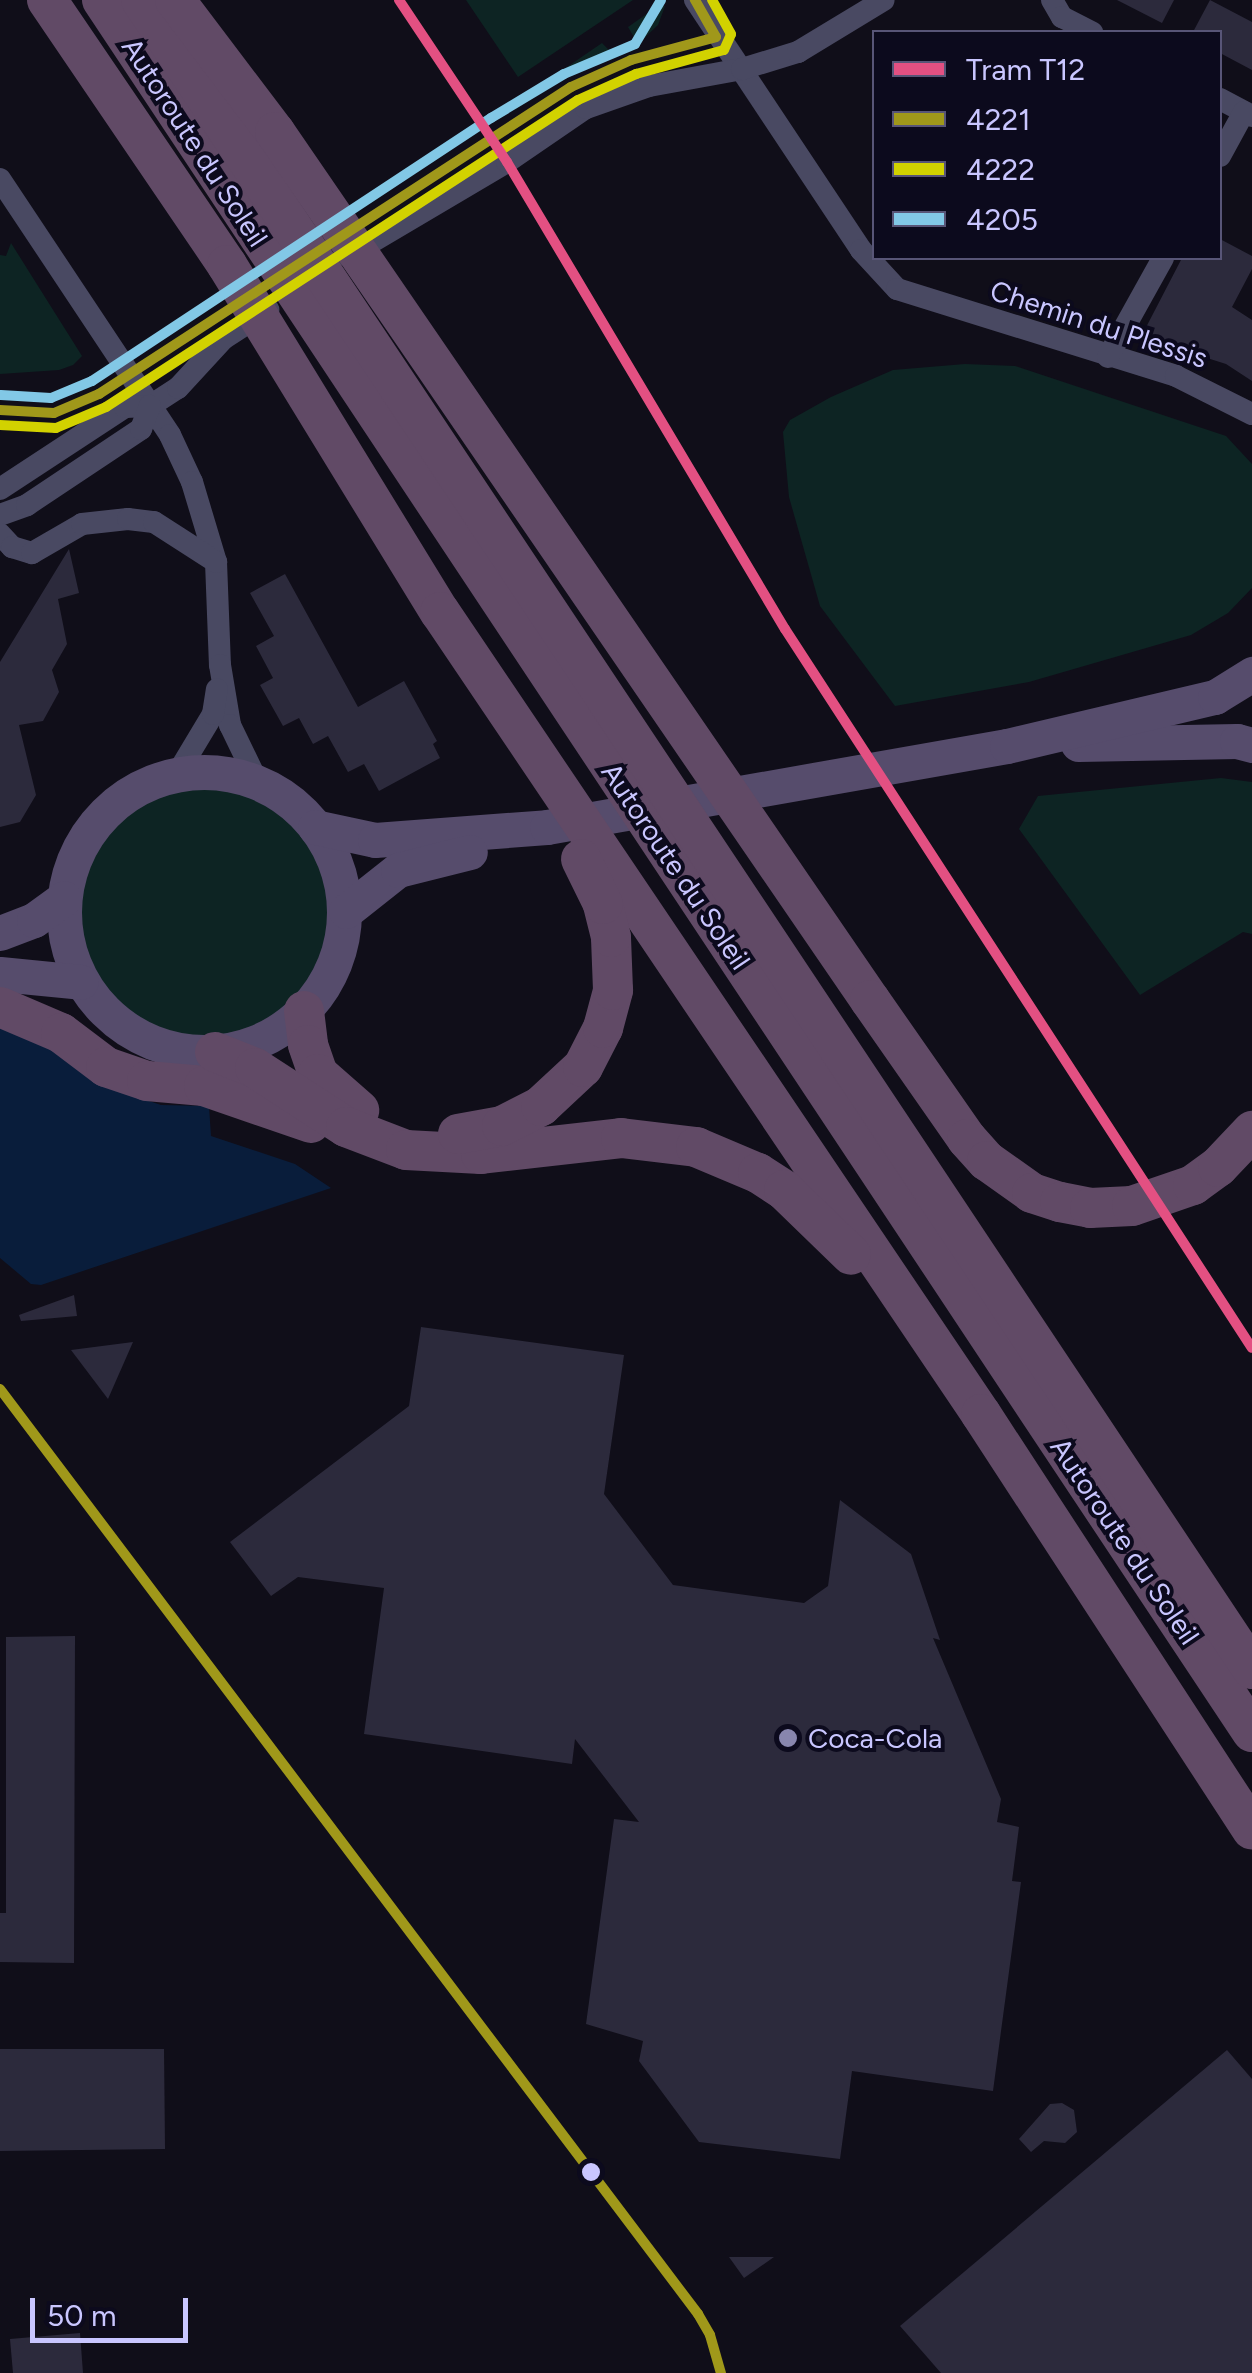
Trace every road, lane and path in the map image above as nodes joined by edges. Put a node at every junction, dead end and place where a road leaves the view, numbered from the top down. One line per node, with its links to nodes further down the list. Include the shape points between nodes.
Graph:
1 (47, 0): 22 (highway, via 227,266)
2 (102, 0): 43 (highway, Autoroute du Soleil)
3 (141, 0): 42 (highway, Autoroute du Soleil)
4 (175, 0): 39 (highway, via 275,132 967,1139 1032,1193 1090,1208 1132,1206 1192,1185)
5 (694, 0): 9 (street, Chemin du Plessis)
6 (884, 0): 9 (street, via 798,52)
7 (1052, 0): 8 (street, via 1062,17)
8 (1088, 30)
9 (742, 69): 15 (street, Chemin du Plessis, via 861,250 897,290); 16 (street, via 649,86 586,108 223,340 178,388)
10 (1222, 100): 11 (street)
11 (1248, 114): 12 (street)
12 (1222, 153)
13 (0, 179): 16 (street)
14 (1162, 260): 15 (street)
15 (1108, 357): 17 (street, Chemin du Plessis, via 1176,376)
16 (150, 406): 18 (street, via 125,407); 19 (street, via 141,429 27,505); 21 (street, via 192,482)
17 (1252, 414)
18 (0, 489)
19 (0, 515)
20 (0, 534): 21 (street, via 12,547 32,553 82,524 154,522)
21 (216, 562): 23 (street)
22 (440, 612): 37 (highway, via 603,904 614,970 603,1028 583,1067 541,1106 502,1126 439,1133 373,1116 327,1086 312,1059); 41 (highway, via 981,1414)
23 (220, 665): 27 (street, via 213,714); 28 (street, via 230,724)
24 (1252, 674): 26 (main road, via 1214,697)
25 (1252, 745): 26 (main road)
26 (1008, 746): 30 (main road)
27 (177, 774): 28 (main road, via 214,773); 31 (main road, via 146,785 102,816 78,850)
28 (258, 783): 29 (main road)
29 (315, 827): 30 (main road, via 375,840); 32 (main road, via 332,858)
30 (547, 828): 32 (main road, via 398,870)
31 (64, 898): 33 (main road); 35 (main road, via 66,938)
32 (346, 912): 37 (main road, via 326,982)
33 (0, 933)
34 (0, 974): 35 (main road)
35 (81, 982): 38 (main road, via 122,1026 148,1041)
36 (0, 1007): 40 (highway, via 61,1034 106,1066 147,1081 204,1086)
37 (304, 1011): 38 (main road, via 256,1042)
38 (216, 1052): 40 (highway)
39 (1252, 1131)
40 (385, 1145): 41 (highway, via 481,1154 642,1139 696,1147 758,1173 812,1214 897,1310)
41 (1101, 1603): 44 (highway)
42 (1252, 1670)
43 (1252, 1732)
44 (1252, 1829)

